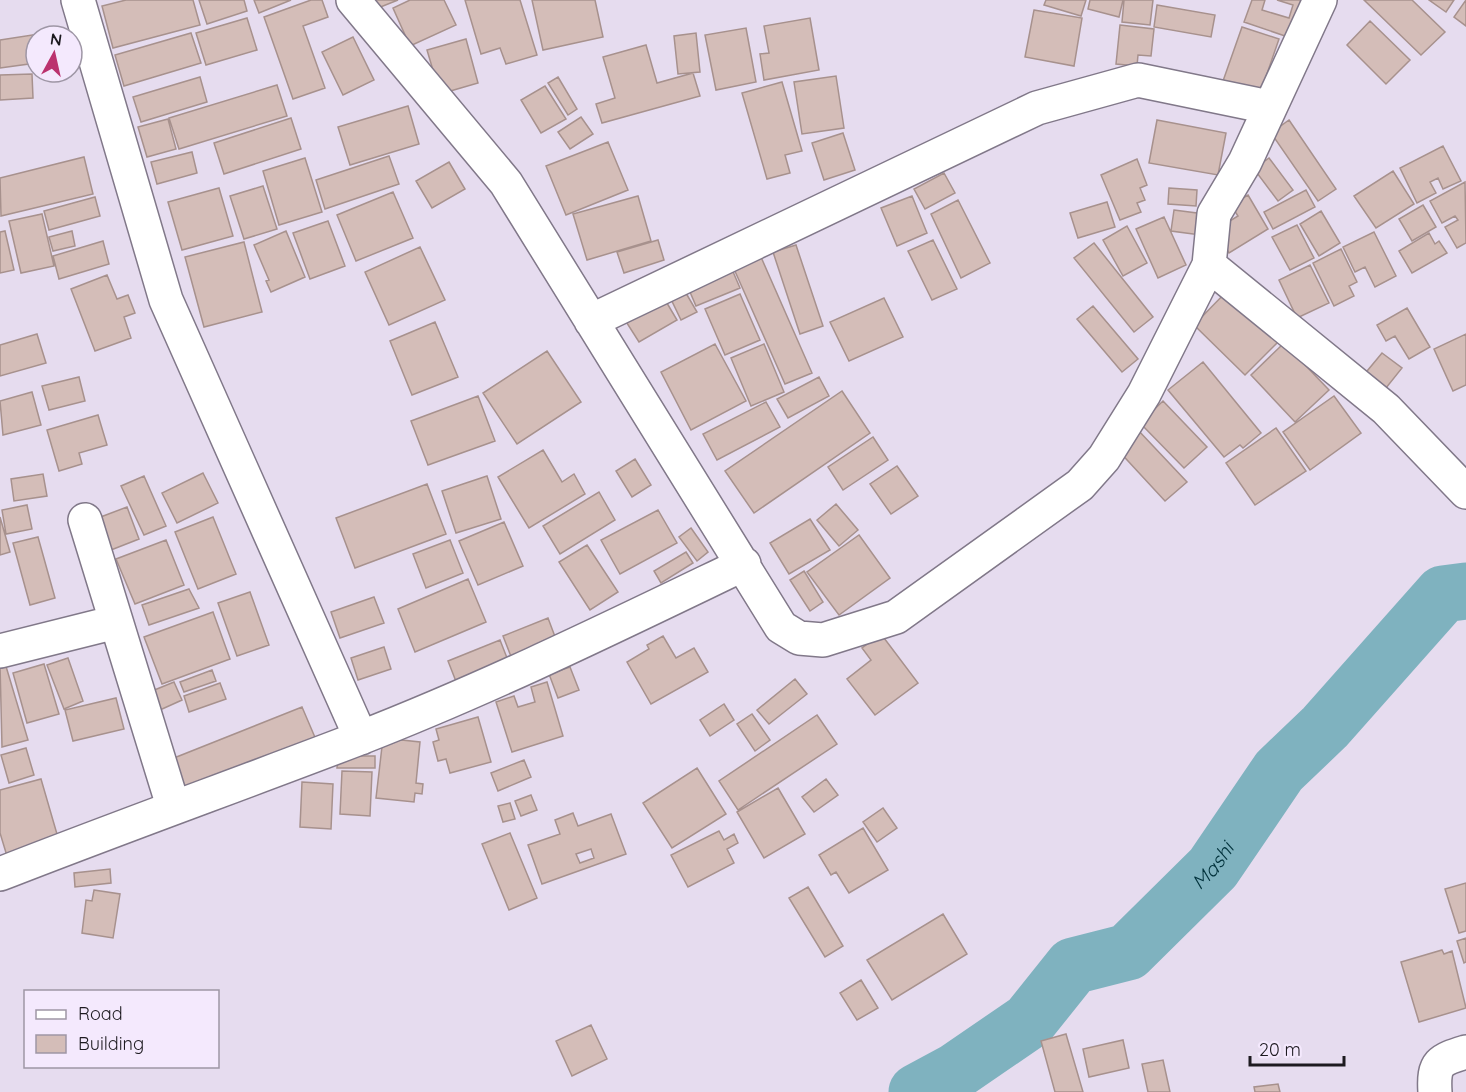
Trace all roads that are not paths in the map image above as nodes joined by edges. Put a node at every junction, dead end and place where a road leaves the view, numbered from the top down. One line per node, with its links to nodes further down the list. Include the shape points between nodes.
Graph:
1 (78, 0): 12 (street, via 166,300)
2 (353, 0): 6 (street, via 506,183)
3 (1320, 0): 4 (street)
4 (1269, 107): 5 (street, via 1245,162 1214,214); 6 (street, via 1138,80 1038,108)
5 (1209, 265): 7 (street, via 1386,409); 9 (street, via 1144,394 1104,458 1080,485 896,617 823,640 799,638 782,627)
6 (591, 321): 9 (street)
7 (1466, 492)
8 (85, 520): 10 (street)
9 (744, 564): 12 (street, via 512,675)
10 (116, 622): 11 (street); 13 (street)
11 (0, 651)
12 (361, 738): 13 (street)
13 (173, 806): 14 (street)
14 (0, 874)
15 (1466, 1052): 16 (street, via 1442,1060 1436,1069)
16 (1435, 1092)

